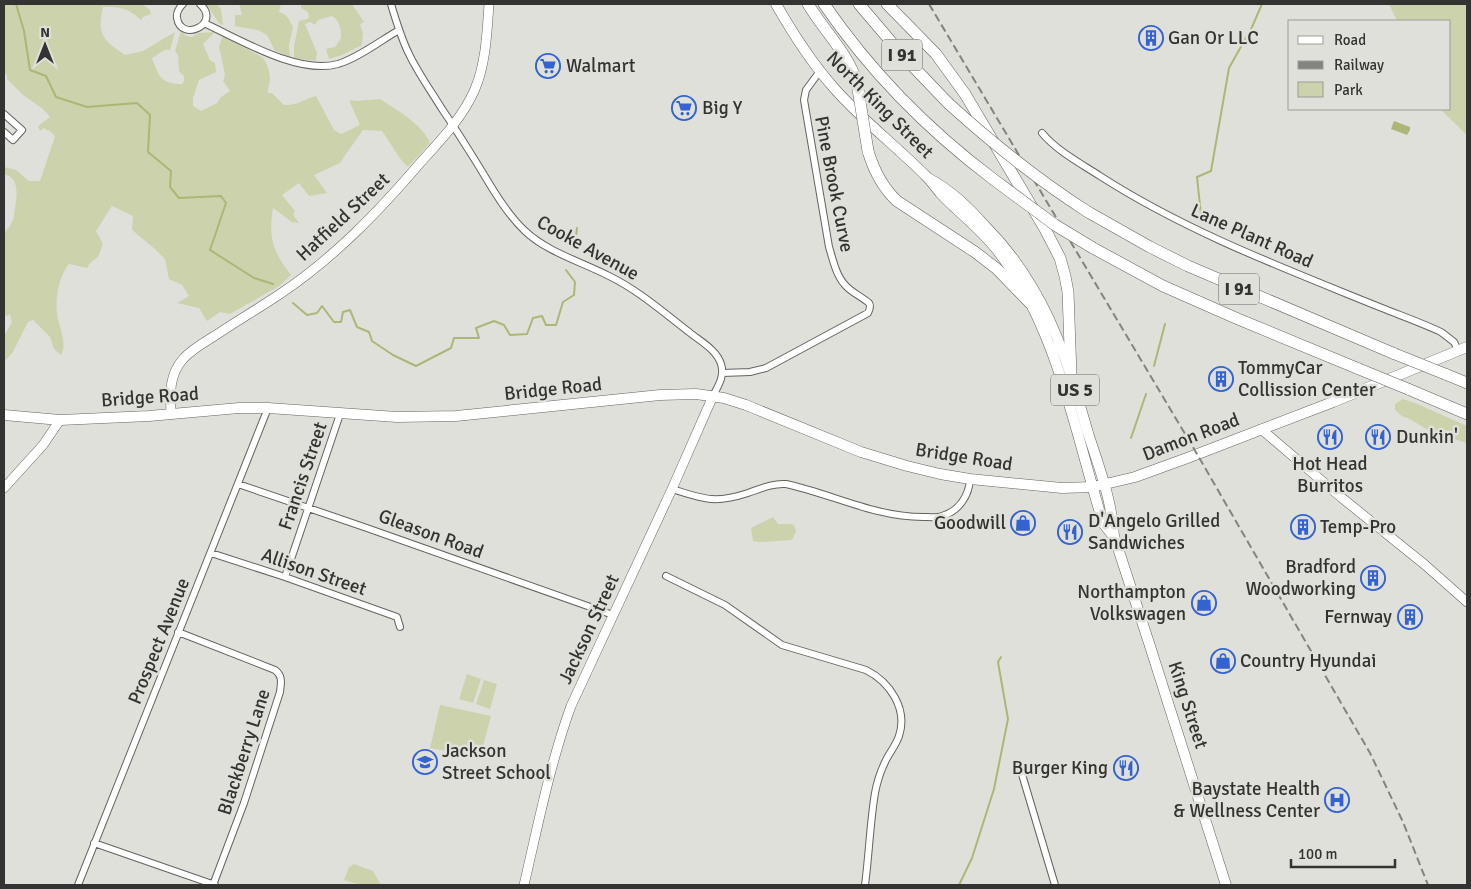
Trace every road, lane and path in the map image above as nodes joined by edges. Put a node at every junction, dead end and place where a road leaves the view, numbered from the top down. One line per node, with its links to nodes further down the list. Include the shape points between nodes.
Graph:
1 (183, 4): 10 (street, via 177,15 182,26 194,30)
2 (200, 4): 10 (street, via 206,13)
3 (391, 4): 11 (street, Cooke Avenue)
4 (489, 4): 14 (street, Hatfield Street, via 481,72 475,90)
5 (776, 4): 12 (main road, North King Street / US 5)
6 (808, 4): 18 (highway, bridge, via 847,60 858,83 868,151 887,191 897,201 976,252)
7 (824, 4): 27 (highway, I 91, bridge, via 895,92 943,139 1055,225 1171,290)
8 (859, 4): 22 (highway, I 91, bridge, via 948,103 1029,171 1088,212 1188,266)
9 (887, 4): 21 (highway, via 936,54 965,94 1060,258 1068,292)
10 (204, 22): 11 (street, via 288,61 310,66 350,59)
11 (398, 30): 14 (street, Cooke Avenue, via 420,75)
12 (820, 71): 17 (main road, North King Street / US 5, via 859,114); 20 (street, Pine Brook Curve, via 806,90 804,108 829,247 835,268 845,285 868,303 869,310 766,368)
13 (4, 114): 15 (street, via 22,130 13,140)
14 (453, 125): 20 (street, Cooke Avenue, via 506,211 527,233 649,300 717,356); 25 (street, Hatfield Street, via 382,206 316,268 183,359 171,380)
15 (4, 132)
16 (1042, 133): 19 (street, Lane Plant Road, via 1070,157 1156,209 1245,251 1442,332)
17 (928, 178): 18 (main road, North King Street / US 5, via 996,249); 21 (main road, North King Street / US 5, via 947,188 1015,261 1041,304)
18 (1030, 303): 34 (main road, North King Street / US 5, via 1045,332)
19 (1463, 349): 30 (main road, Damon Road)
20 (722, 374): 23 (street)
21 (1071, 375): 33 (main road, North King Street / US 5)
22 (1467, 383)
23 (712, 396): 26 (main road, Bridge Road, via 660,395 456,416); 31 (main road, Bridge Road, via 746,405 861,452 906,466); 36 (street, Jackson Street)
24 (268, 408): 25 (main road, Bridge Road); 26 (main road, Bridge Road); 32 (street, Prospect Avenue)
25 (171, 413): 29 (main road, Bridge Road)
26 (340, 414): 37 (street, Francis Street)
27 (1467, 414)
28 (4, 415): 29 (main road, Bridge Road)
29 (60, 420): 35 (street)
30 (1261, 429): 33 (main road, Damon Road, via 1154,470); 42 (street)
31 (970, 479): 34 (main road, Bridge Road, via 1062,488); 36 (street, via 966,498 946,514 933,518 894,515 786,484 774,484 715,500)
32 (238, 484): 37 (street, Gleason Road); 39 (street, Prospect Avenue)
33 (1104, 485): 34 (main road, Damon Road); 38 (main road, King Street / US 5)
34 (1093, 487): 38 (main road, King Street / US 5, via 1103,523)
35 (4, 488)
36 (672, 489): 43 (street, Jackson Street)
37 (308, 508): 41 (street, Francis Street); 43 (street, Gleason Road)
38 (1114, 536): 53 (main road, King Street / US 5)
39 (211, 553): 41 (street, Allison Street); 45 (street, Prospect Avenue)
40 (666, 576): 51 (street, via 729,607 782,645 860,667 884,681 893,692 901,727 875,793)
41 (285, 577): 44 (street, Allison Street, via 397,617)
42 (1467, 602)
43 (613, 615): 50 (street, Jackson Street, via 569,711)
44 (400, 627)
45 (178, 632): 47 (street, Prospect Avenue); 49 (street, Blackberry Lane, via 275,670 281,679 280,692)
46 (1020, 771): 52 (street)
47 (94, 843): 48 (street, Prospect Avenue); 49 (street)
48 (78, 885)
49 (214, 885)
50 (524, 885)
51 (866, 885)
52 (1055, 885)
53 (1226, 885)

